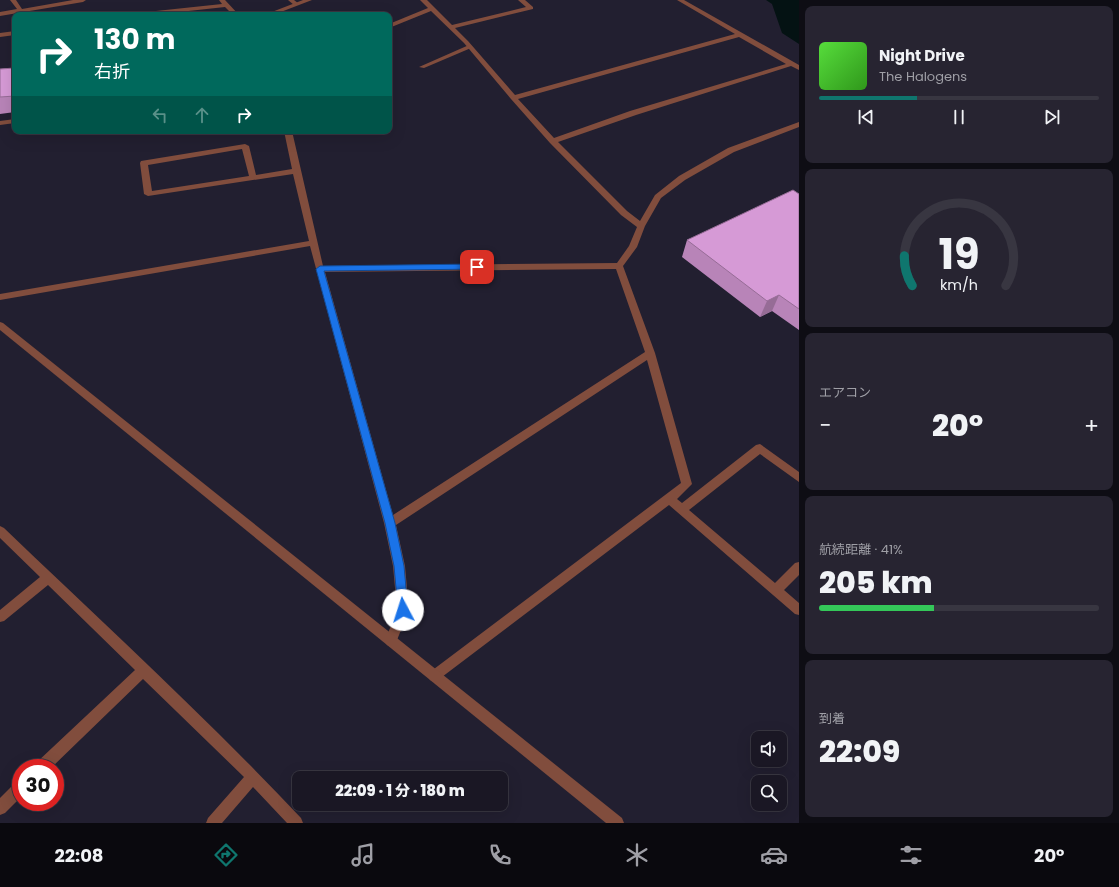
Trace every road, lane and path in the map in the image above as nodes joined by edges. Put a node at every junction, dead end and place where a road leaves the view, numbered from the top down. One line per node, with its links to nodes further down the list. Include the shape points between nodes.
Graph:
1 (13, 0): 9 (lane)
2 (84, 0): 9 (lane)
3 (309, 0): 8 (street)
4 (423, 0): 10 (street)
5 (521, 0): 16 (street, via 531,8)
6 (680, 0): 18 (street)
7 (224, 2): 11 (lane); 12 (lane)
8 (293, 2): 13 (street)
9 (20, 10): 14 (lane)
10 (431, 10): 15 (street); 16 (street)
11 (157, 12)
12 (233, 12)
13 (273, 12)
14 (0, 14)
15 (392, 25)
16 (450, 27): 20 (street)
17 (12, 34): 19 (street)
18 (741, 34): 21 (street); 24 (street)
19 (0, 35)
20 (469, 47): 22 (lane); 24 (street)
21 (792, 64): 23 (street); 29 (street, via 633,113)
22 (422, 67)
23 (799, 68)
24 (513, 98): 29 (street)
25 (12, 121): 26 (street)
26 (0, 123)
27 (799, 124): 32 (street, via 731,150 682,178 658,197)
28 (289, 134): 30 (street)
29 (553, 141): 32 (street, via 624,214)
30 (296, 171): 31 (street); 33 (street)
31 (253, 178): 31 (street, via 148,194 144,163 245,146)
32 (641, 226): 34 (street, via 633,247)
33 (313, 243): 35 (street); 36 (street)
34 (619, 266): 35 (street); 38 (street)
35 (320, 269): 42 (street)
36 (0, 297)
37 (0, 326): 49 (street)
38 (650, 352): 40 (street, via 686,484); 42 (street)
39 (799, 478): 41 (street, via 760,448)
40 (669, 499): 41 (street); 51 (street)
41 (681, 510): 46 (street)
42 (390, 523): 49 (street, via 399,566 403,610)
43 (0, 531): 45 (street)
44 (799, 567): 46 (street)
45 (49, 577): 48 (street); 50 (street)
46 (776, 590): 47 (street)
47 (799, 610)
48 (0, 617)
49 (391, 641): 51 (street)
50 (144, 670): 52 (street); 53 (street)
51 (434, 676): 58 (street)
52 (50, 759)
53 (253, 777): 56 (street); 57 (street)
54 (12, 796): 55 (street)
55 (0, 808)
56 (213, 823)
57 (296, 823)
58 (617, 823)

